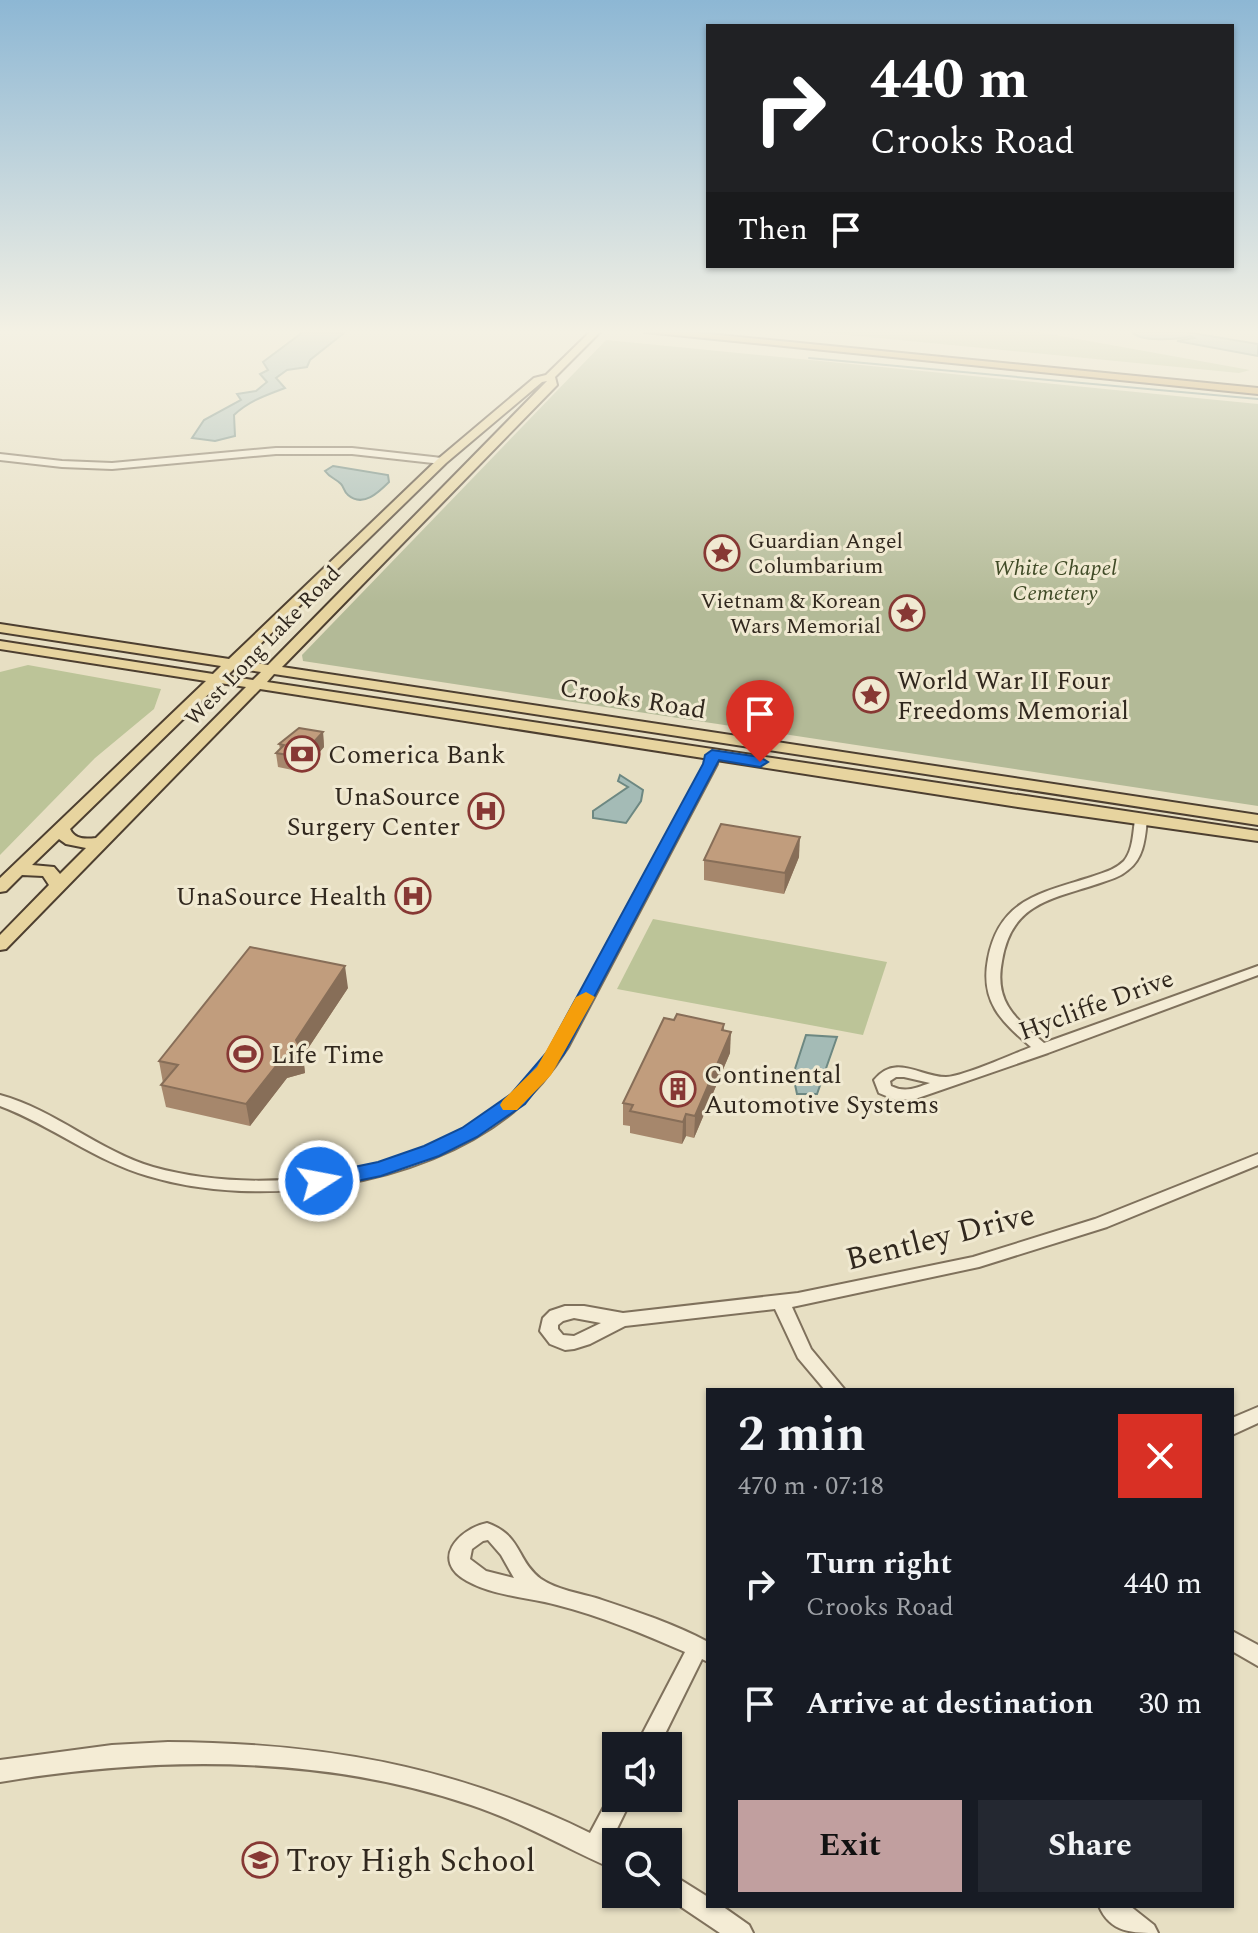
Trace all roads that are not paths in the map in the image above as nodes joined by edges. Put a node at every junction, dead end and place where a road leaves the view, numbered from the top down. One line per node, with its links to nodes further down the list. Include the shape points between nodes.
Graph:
1 (487, 422): 3 (main road, West Long Lake Road)
2 (514, 422): 5 (main road, West Long Lake Road)
3 (460, 445): 5 (main road, via 464,453); 6 (main road, West Long Lake Road)
4 (0, 457): 6 (street, via 112,466 276,451)
5 (478, 458): 7 (main road, West Long Lake Road)
6 (439, 463): 7 (main road, via 459,464); 8 (main road, West Long Lake Road)
7 (465, 470): 9 (main road, West Long Lake Road)
8 (370, 529): 9 (main road, via 380,537); 10 (main road, West Long Lake Road)
9 (397, 539): 11 (main road, West Long Lake Road)
10 (345, 553): 11 (main road); 13 (main road, West Long Lake Road)
11 (374, 562): 15 (main road, West Long Lake Road)
12 (0, 628): 16 (main road, Crooks Road)
13 (262, 634): 15 (main road, via 268,644); 17 (main road, West Long Lake Road)
14 (0, 645): 19 (main road, Crooks Road)
15 (294, 646): 18 (main road, West Long Lake Road)
16 (183, 656): 17 (main road, Crooks Road); 19 (main road, via 176,666)
17 (231, 663): 18 (main road, Crooks Road); 21 (main road, West Long Lake Road)
18 (270, 669): 20 (main road, Crooks Road); 22 (main road, West Long Lake Road)
19 (158, 670): 21 (main road, Crooks Road)
20 (326, 678): 23 (main road, via 308,683); 25 (main road, Crooks Road)
21 (214, 679): 22 (main road, Crooks Road); 24 (main road, West Long Lake Road)
22 (254, 685): 23 (main road, Crooks Road); 26 (main road, West Long Lake Road)
23 (302, 693): 27 (main road, Crooks Road)
24 (186, 706): 26 (main road, via 212,706); 36 (main road, West Long Lake Road)
25 (573, 715): 27 (main road, via 570,726); 28 (main road, Crooks Road)
26 (223, 716): 38 (main road, West Long Lake Road)
27 (548, 730): 29 (main road, Crooks Road)
28 (738, 740): 29 (main road, via 721,745); 30 (main road, Crooks Road)
29 (712, 755): 32 (main road, Crooks Road); 46 (street, via 544,1071 501,1112 451,1143 340,1178 225,1184 137,1167 33,1111)
30 (960, 774): 31 (main road, Crooks Road); 32 (main road, via 959,785)
31 (1028, 784): 33 (main road, via 1014,791); 35 (main road, Crooks Road)
32 (941, 790): 33 (main road, Crooks Road)
33 (1018, 802): 34 (main road, Crooks Road)
34 (1141, 820): 37 (main road, Crooks Road); 44 (street, via 1137,850 1125,866 1036,900 1005,923 993,967 993,995 1009,1019)
35 (1258, 820)
36 (61, 827): 38 (main road, via 70,840); 39 (main road, West Long Lake Road)
37 (1258, 836)
38 (102, 842): 41 (main road, West Long Lake Road)
39 (17, 870): 40 (main road, West Long Lake Road); 41 (main road, via 48,871)
40 (0, 887)
41 (58, 887): 42 (main road, West Long Lake Road)
42 (0, 945)
43 (1255, 975): 44 (street, Hycliffe Drive)
44 (1043, 1050): 45 (street, Hycliffe Drive)
45 (950, 1082)
46 (0, 1100)
47 (1258, 1159): 48 (street, Bentley Drive, via 1039,1245 906,1280)
48 (781, 1303): 49 (street, Bentley Drive); 50 (street, via 804,1353)
49 (623, 1320)
50 (834, 1388)
51 (1258, 1414): 52 (street)
52 (1234, 1426)
53 (547, 1593): 55 (street)
54 (1234, 1641): 56 (street)
55 (703, 1649): 57 (street)
56 (1258, 1656)
57 (655, 1732)
58 (0, 1771): 59 (street, via 147,1755 302,1758 448,1788 537,1819)
59 (602, 1850)
60 (682, 1893): 62 (street)
61 (1114, 1908): 63 (street)
62 (741, 1933)
63 (1146, 1933)

